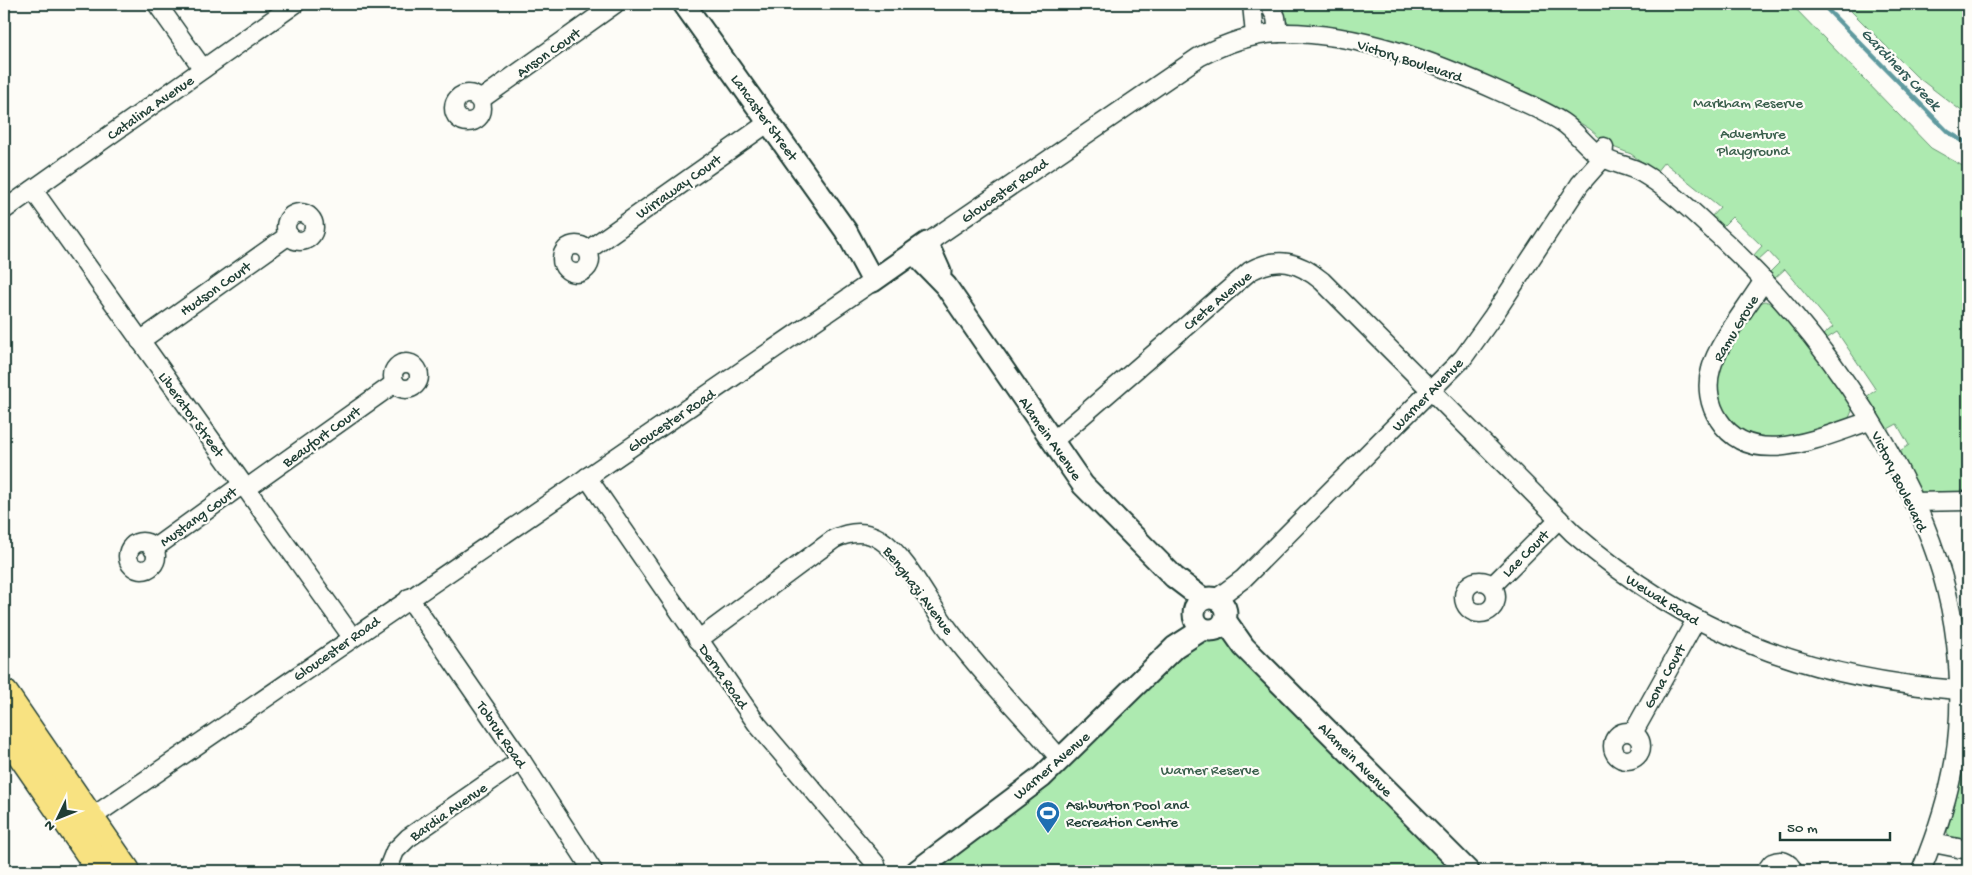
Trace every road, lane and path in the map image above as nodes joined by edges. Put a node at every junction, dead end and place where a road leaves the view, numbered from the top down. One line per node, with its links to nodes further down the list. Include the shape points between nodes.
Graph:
1 (157, 4): 9 (street)
2 (295, 4): 9 (street, Catalina Avenue)
3 (616, 4): 10 (street, Anson Court)
4 (684, 4): 11 (street, Lancaster Street)
5 (1252, 4): 8 (street)
6 (1269, 4): 7 (street, via 1274,10)
7 (1278, 33): 8 (street, Gloucester Road); 12 (street, Victory Boulevard, via 1329,36 1397,52 1458,74 1584,130)
8 (1255, 35): 16 (street, Gloucester Road, via 1199,57)
9 (204, 69): 13 (street, Catalina Avenue)
10 (480, 100)
11 (769, 122): 17 (street, Wirraway Court); 18 (street, Lancaster Street)
12 (1601, 153): 19 (street, Victory Boulevard, via 1628,158 1642,173 1696,214); 22 (street, Warner Avenue, via 1479,336 1463,358)
13 (33, 190): 14 (street, Catalina Avenue); 20 (street, Liberator Street)
14 (4, 210)
15 (289, 235): 20 (street, Hudson Court)
16 (920, 248): 18 (street, Gloucester Road); 24 (street, Alamein Avenue)
17 (588, 250)
18 (878, 277): 25 (street, Gloucester Road)
19 (1764, 280): 23 (street, Victory Boulevard, via 1820,346); 23 (street, Ramu Grove, via 1711,369 1708,382 1711,404 1725,428 1749,444 1771,448)
20 (140, 341): 26 (street, Liberator Street)
21 (395, 383): 26 (street, Beaufort Court)
22 (1431, 390): 24 (street, Crete Avenue, via 1310,271 1291,263 1270,263 1250,271); 29 (street, Wewak Road); 34 (street, Warner Avenue)
23 (1870, 421): 27 (street, Victory Boulevard)
24 (1053, 441): 34 (street, Alamein Avenue, via 1083,485)
25 (587, 477): 33 (street, Gloucester Road); 37 (street, Derna Road)
26 (245, 487): 31 (street, Mustang Court); 36 (street, Liberator Street)
27 (1913, 502): 28 (street); 30 (street, Victory Boulevard)
28 (1965, 502): 30 (street)
29 (1559, 519): 32 (street, Lae Court); 35 (street, Wewak Road, via 1630,579)
30 (1922, 521): 39 (street, Victory Boulevard, via 1952,615)
31 (153, 548)
32 (1492, 586)
33 (409, 598): 36 (street, Gloucester Road); 42 (street, Tobruk Road)
34 (1209, 614): 43 (street, Warner Avenue); 53 (street, Alamein Avenue)
35 (1696, 620): 39 (street, Wewak Road, via 1750,645 1803,664); 41 (street, Gona Court)
36 (352, 637): 44 (street, Gloucester Road)
37 (698, 640): 43 (street, Benghazi Avenue, via 834,539 851,533 870,534 895,552 950,631); 47 (street, Derna Road, via 768,739)
38 (4, 694): 44 (main road)
39 (1962, 701): 45 (street, Victory Boulevard, via 1955,766)
40 (4, 730): 44 (main road)
41 (1633, 733)
42 (521, 760): 50 (street, Bardia Avenue, via 408,838 395,851); 51 (street, Tobruk Road)
43 (1061, 760): 52 (street, Warner Avenue)
44 (82, 824): 48 (main road); 49 (main road)
45 (1933, 843): 46 (street); 56 (street, Victory Boulevard)
46 (1968, 850)
47 (876, 864)
48 (102, 871)
49 (126, 871)
50 (387, 871)
51 (593, 871)
52 (917, 871)
53 (1468, 871)
54 (1766, 871): 55 (street, via 1772,863 1781,861)
55 (1794, 871)
56 (1921, 871)

